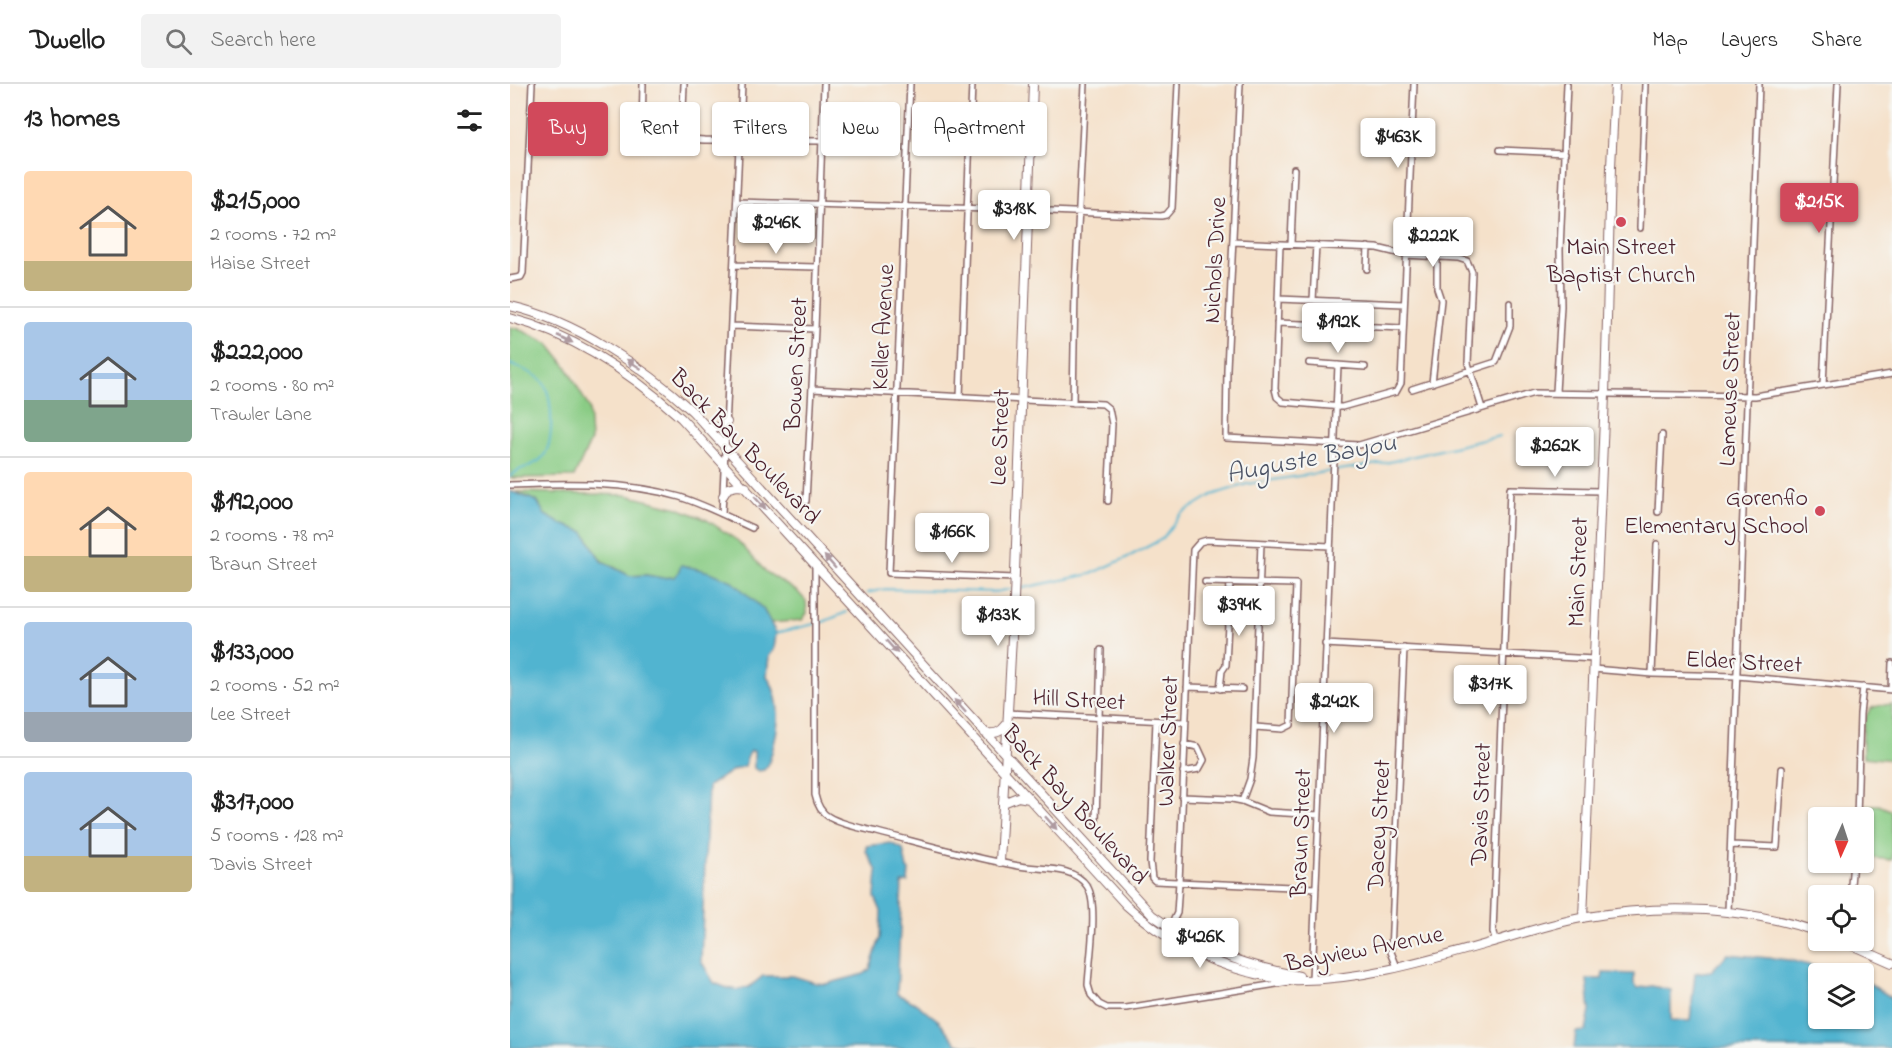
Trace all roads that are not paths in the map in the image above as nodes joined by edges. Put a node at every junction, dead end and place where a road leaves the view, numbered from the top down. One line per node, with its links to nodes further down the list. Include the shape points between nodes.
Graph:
1 (532, 84): 44 (street, via 523,273 520,278)
2 (643, 84): 18 (street)
3 (684, 84): 19 (street)
4 (742, 84): 20 (street)
5 (824, 84): 21 (street, Bowen Street)
6 (910, 84): 29 (street, Keller Avenue)
7 (972, 84): 30 (street)
8 (1033, 84): 31 (main road, Lee Street)
9 (1084, 84): 32 (street)
10 (1178, 84): 32 (street, via 1172,208 1161,216)
11 (1240, 84): 34 (street, Nichols Drive)
12 (1414, 84): 39 (street)
13 (1567, 84): 23 (street)
14 (1615, 84): 66 (main road, Main Street)
15 (1645, 84): 33 (street)
16 (1759, 84): 67 (street, Lameuse Street)
17 (1838, 84): 61 (street)
18 (643, 102)
19 (683, 102)
20 (741, 102)
21 (823, 102)
22 (1500, 150): 23 (street)
23 (1565, 153): 64 (street)
24 (739, 156): 27 (street)
25 (822, 156): 28 (street, Bowen Street)
26 (1294, 169): 36 (street)
27 (738, 202): 28 (street); 41 (street)
28 (820, 204): 29 (street); 42 (street, Bowen Street)
29 (905, 207): 30 (street); 65 (street, Keller Avenue)
30 (967, 209): 31 (street); 68 (street)
31 (1028, 210): 32 (street); 69 (main road, Lee Street)
32 (1078, 212): 70 (street)
33 (1640, 228)
34 (1233, 242): 35 (street); 76 (street, Nichols Drive, via 1226,438)
35 (1280, 244): 36 (street); 45 (street)
36 (1291, 244): 37 (street)
37 (1316, 245): 38 (street); 46 (street)
38 (1368, 247): 39 (street); 43 (street)
39 (1406, 255): 40 (street); 48 (street)
40 (1437, 257): 58 (street, via 1467,261 1472,272); 60 (street, via 1441,300)
41 (734, 265): 42 (street); 52 (street)
42 (817, 267): 54 (street, Bowen Street)
43 (1367, 269)
44 (510, 279)
45 (1278, 299): 46 (street); 51 (street)
46 (1313, 300): 48 (street)
47 (1510, 303): 58 (street, via 1510,326 1498,359)
48 (1404, 304): 53 (street)
49 (510, 306): 74 (main road, Back Bay Boulevard, one-way to 49, via 668,389 617,354 561,324)
50 (510, 318): 78 (main road, Back Bay Boulevard, one-way to 78, via 598,355 641,384)
51 (1277, 323): 53 (street); 71 (street, via 1277,397 1283,402)
52 (732, 326): 54 (street); 73 (street)
53 (1403, 328): 71 (street, via 1398,389)
54 (815, 329): 62 (street, Bowen Street)
55 (1309, 363): 56 (street)
56 (1338, 365): 57 (street); 71 (street, Braun Street)
57 (1365, 367)
58 (1470, 370): 60 (street); 72 (street)
59 (1892, 374): 61 (street)
60 (1432, 383): 63 (street)
61 (1823, 385): 67 (street)
62 (812, 389): 65 (street); 83 (street, Bowen Street)
63 (1412, 389)
64 (1556, 392): 66 (street); 72 (street, via 1534,393)
65 (896, 394): 68 (street); 92 (street, Keller Avenue, via 889,573)
66 (1605, 395): 67 (street); 81 (main road, Main Street)
67 (1747, 396): 104 (street, Lameuse Street)
68 (960, 397): 69 (street)
69 (1020, 399): 70 (street); 92 (main road, Lee Street)
70 (1073, 404): 84 (street, via 1107,406 1111,414)
71 (1336, 406): 76 (street, Braun Street)
72 (1482, 408): 76 (street, via 1365,443)
73 (727, 422): 74 (main road); 77 (street)
74 (708, 428): 77 (main road, Back Bay Boulevard)
75 (1662, 435): 85 (street)
76 (1335, 445): 90 (street, Braun Street)
77 (725, 446): 78 (street); 116 (main road, Back Bay Boulevard, one-way to 77)
78 (724, 462): 80 (main road, Back Bay Boulevard); 82 (street)
79 (512, 484): 86 (street, via 636,487 680,497)
80 (746, 487): 82 (main road, via 728,488); 91 (main road, Back Bay Boulevard, one-way to 91)
81 (1600, 491): 99 (street, Davis Street, via 1510,489); 100 (main road, Main Street)
82 (723, 496): 86 (street)
83 (806, 501)
84 (1108, 501)
85 (1658, 512)
86 (722, 514): 87 (street)
87 (752, 528)
88 (1261, 543): 90 (street, Walker Street); 95 (street); 105 (street, Walker Street, via 1207,540 1193,550)
89 (1657, 544): 103 (street)
90 (1330, 546): 96 (street, Braun Street)
91 (815, 563): 120 (main road, Back Bay Boulevard, one-way to 120); 130 (street, Bayview Avenue, via 816,795 821,811 841,822)
92 (1015, 580): 110 (main road, Lee Street)
93 (1205, 582): 94 (street)
94 (1230, 582): 95 (street); 107 (street, via 1226,665)
95 (1260, 583): 115 (street); 115 (street, via 1296,584 1292,725)
96 (1325, 644): 97 (street); 127 (street, Braun Street)
97 (1404, 648): 99 (street); 140 (street, Dacey Street, via 1391,952)
98 (1101, 650): 111 (street)
99 (1503, 654): 100 (street); 137 (street, Davis Street)
100 (1594, 659): 102 (main road, Main Street)
101 (1892, 663): 109 (street)
102 (1593, 669): 103 (street, Elder Street); 134 (main road, Main Street)
103 (1652, 674): 104 (street, Elder Street)
104 (1737, 676): 106 (street, Elder Street); 129 (street, Lameuse Street)
105 (1187, 687): 107 (street); 113 (street, Walker Street)
106 (1863, 687): 109 (street, Elder Street); 126 (street)
107 (1220, 688): 108 (street)
108 (1242, 689)
109 (1891, 690)
110 (1007, 714): 111 (street, Hill Street); 114 (main road, Lee Street)
111 (1099, 718): 112 (street, Hill Street); 128 (street)
112 (1156, 721): 113 (street, Hill Street); 131 (street, via 1150,868 1155,881)
113 (1185, 722): 117 (street, Walker Street)
114 (1006, 725): 116 (main road, via 1001,731); 118 (main road, Lee Street)
115 (1255, 728): 124 (street, via 1252,768)
116 (985, 734): 118 (main road, Back Bay Boulevard)
117 (1184, 744): 121 (street, Walker Street); 121 (street, via 1198,747 1204,759 1199,769)
118 (1005, 755): 120 (main road, Lee Street); 135 (main road, Back Bay Boulevard, via 1152,915)
119 (1782, 769): 129 (street, via 1777,847)
120 (1004, 772): 123 (main road, Back Bay Boulevard); 125 (main road, Lee Street)
121 (1183, 772): 122 (street, Walker Street)
122 (1182, 797): 124 (street); 131 (street, Walker Street)
123 (1029, 799): 125 (main road, via 1018,796); 141 (main road, Back Bay Boulevard, one-way to 141, via 1126,905 1163,936 1225,966 1286,980)
124 (1242, 801): 127 (street, via 1269,812)
125 (1003, 804): 130 (main road, Lee Street)
126 (1857, 807)
127 (1319, 815): 132 (street, Braun Street)
128 (1096, 821)
129 (1731, 845): 133 (street, Lameuse Street)
130 (1000, 862): 141 (street, Bayview Avenue, via 1065,871 1080,877 1093,906 1088,985 1091,995 1107,1008 1137,1007)
131 (1179, 882): 132 (street); 135 (street, Walker Street, via 1177,913)
132 (1316, 888): 141 (street, Braun Street)
133 (1728, 910): 134 (main road, Bayview Avenue, via 1648,911); 136 (main road, Bayview Avenue)
134 (1582, 918): 137 (main road, Bayview Avenue)
135 (1170, 927): 141 (main road, Back Bay Boulevard, via 1225,957)
136 (1808, 929)
137 (1495, 941): 140 (main road, Bayview Avenue)
138 (1865, 951): 139 (main road)
139 (1892, 963)
140 (1397, 967): 141 (main road, Bayview Avenue)
141 (1312, 979)

